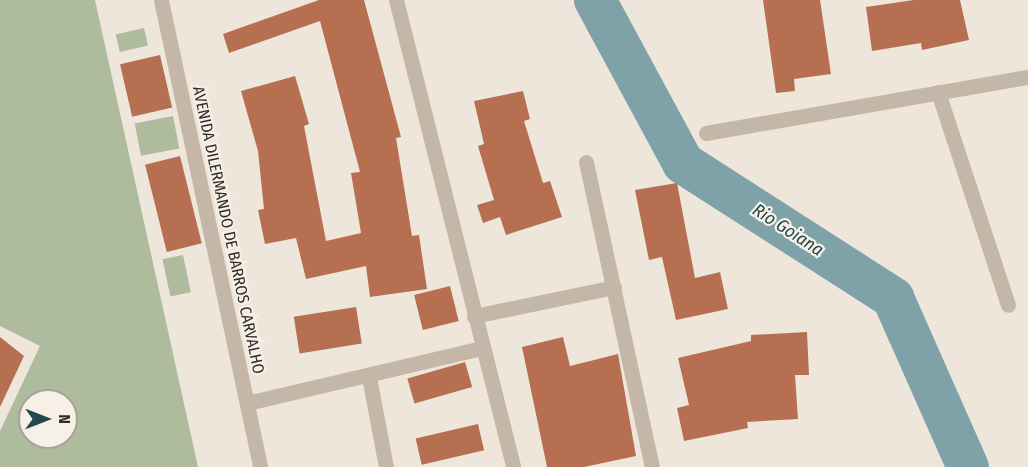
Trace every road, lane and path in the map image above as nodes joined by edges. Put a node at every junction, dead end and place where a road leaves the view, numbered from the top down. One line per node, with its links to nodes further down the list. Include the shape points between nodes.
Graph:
1 (161, 0): 12 (street, AVENIDA DILERMANDO DE BARROS CARVALHO)
2 (396, 0): 9 (street)
3 (1028, 77): 4 (street)
4 (938, 92): 5 (street); 8 (street)
5 (705, 133)
6 (586, 162): 7 (street)
7 (614, 287): 9 (street); 16 (street)
8 (1008, 305)
9 (474, 316): 10 (street)
10 (482, 348): 11 (street); 15 (street)
11 (369, 377): 12 (street); 14 (street)
12 (247, 403): 13 (street, AVENIDA DILERMANDO DE BARROS CARVALHO)
13 (260, 467)
14 (386, 467)
15 (513, 467)
16 (652, 467)

